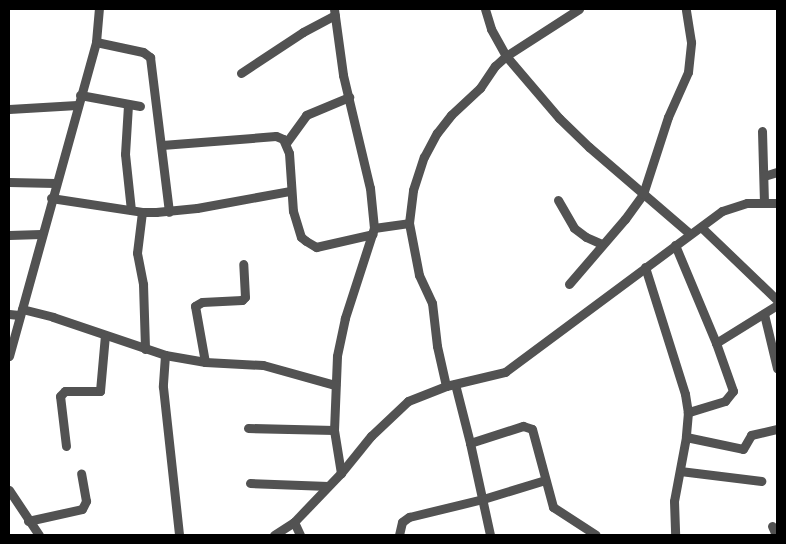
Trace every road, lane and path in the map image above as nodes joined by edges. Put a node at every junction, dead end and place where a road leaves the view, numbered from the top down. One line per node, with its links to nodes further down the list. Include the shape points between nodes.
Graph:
1 (99, 9): 6 (street)
2 (485, 9): 7 (street, via 493,34)
3 (579, 9): 7 (street)
4 (686, 9): 23 (street, via 691,42 688,72 668,117)
5 (335, 10): 8 (street); 10 (street)
6 (96, 42): 9 (street); 17 (street, via 140,51 150,57)
7 (506, 56): 23 (street, via 559,118); 31 (street, via 437,133 412,190)
8 (242, 73)
9 (80, 95): 11 (street); 12 (street)
10 (349, 97): 16 (street, via 306,115); 33 (street, via 370,188)
11 (77, 105): 14 (street); 21 (street)
12 (128, 105): 13 (street); 28 (street, via 125,154)
13 (140, 106)
14 (9, 109)
15 (762, 131): 19 (street)
16 (286, 143): 17 (street, via 276,136); 22 (street)
17 (162, 145): 30 (street)
18 (777, 172): 19 (street)
19 (764, 176): 26 (street)
20 (9, 182): 21 (street)
21 (55, 183): 24 (street)
22 (290, 191): 30 (street); 33 (street, via 297,226 310,245 316,247)
23 (643, 194): 35 (street); 37 (street, via 630,214)
24 (52, 198): 28 (street); 34 (street)
25 (558, 200): 37 (street, via 574,228)
26 (764, 203): 27 (street); 32 (street, via 732,207)
27 (777, 203)
28 (131, 210): 29 (street)
29 (142, 212): 30 (street); 49 (street, via 137,253 143,284)
30 (169, 212)
31 (409, 223): 33 (street); 55 (street, via 419,275 432,303 437,346)
32 (701, 226): 35 (street); 42 (street)
33 (374, 231): 54 (street, via 341,334)
34 (41, 234): 36 (street); 44 (street)
35 (690, 234): 38 (street)
36 (9, 235)
37 (602, 244): 41 (street)
38 (675, 246): 40 (street); 48 (street)
39 (242, 264): 52 (street, via 247,295 244,298 202,302 196,306)
40 (645, 267): 55 (street, via 517,366 492,376); 56 (street)
41 (568, 284)
42 (777, 300)
43 (777, 305): 46 (street)
44 (20, 312): 45 (street); 47 (street); 51 (street)
45 (9, 314)
46 (764, 314): 48 (street); 53 (street)
47 (105, 335): 49 (street); 62 (street, via 100,390 69,391 60,396)
48 (716, 343): 56 (street, via 732,386 732,395 724,401)
49 (145, 349): 50 (street)
50 (165, 355): 52 (street); 76 (street, via 162,387)
51 (9, 356)
52 (206, 362): 54 (street, via 277,368)
53 (777, 368)
54 (335, 385): 59 (street)
55 (450, 385): 61 (street); 65 (street, via 419,395 396,411)
56 (688, 412): 60 (street)
57 (248, 428): 59 (street)
58 (777, 429): 60 (street, via 751,435 743,449)
59 (334, 430): 65 (street)
60 (686, 437): 63 (street)
61 (470, 443): 66 (street, via 528,427 534,433); 71 (street)
62 (66, 446)
63 (680, 471): 67 (street); 82 (street, via 674,501)
64 (81, 473): 72 (street, via 86,501 82,509)
65 (341, 473): 69 (street)
66 (545, 480): 71 (street); 81 (street, via 554,507)
67 (761, 481)
68 (250, 483): 69 (street)
69 (328, 486): 73 (street)
70 (9, 490): 72 (street)
71 (483, 499): 79 (street, via 409,517 402,522); 80 (street)
72 (28, 521): 75 (street)
73 (294, 522): 77 (street); 78 (street)
74 (772, 526): 83 (street)
75 (39, 535)
76 (179, 535)
77 (274, 535)
78 (300, 535)
79 (399, 535)
80 (490, 535)
81 (596, 535)
82 (675, 535)
83 (776, 535)

